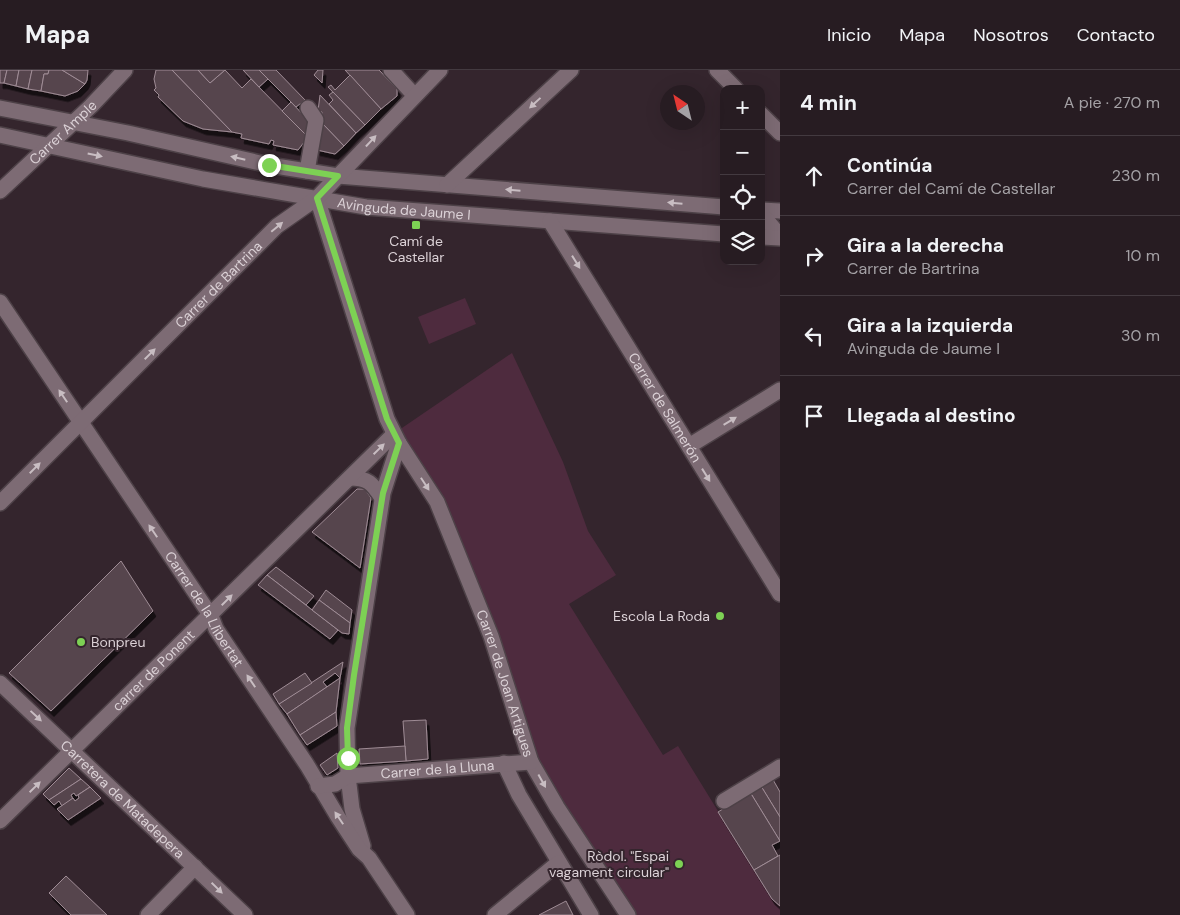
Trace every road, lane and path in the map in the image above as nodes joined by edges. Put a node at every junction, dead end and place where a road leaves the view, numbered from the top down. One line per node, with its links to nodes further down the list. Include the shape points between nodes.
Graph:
1 (391, 70): 7 (street)
2 (440, 70): 7 (street, Carrer de Bartrina)
3 (571, 70): 17 (street, one-way to 17)
4 (717, 70): 6 (street)
5 (122, 71): 11 (street, Carrer Ample)
6 (732, 85)
7 (414, 95): 16 (street, Carrer de Bartrina, one-way to 7)
8 (0, 108): 11 (street, Avinguda de Jaume I)
9 (308, 108): 15 (street, via 316,120)
10 (765, 118): 12 (street)
11 (73, 123): 14 (street, Carrer Ample); 15 (street, Avinguda de Jaume I, one-way to 11)
12 (780, 133)
13 (0, 135): 14 (street, Avinguda de Jaume I)
14 (48, 145): 18 (street, Carrer Ample); 19 (street, Avinguda de Jaume I, one-way to 19, via 204,179)
15 (307, 171): 16 (street, Avinguda de Jaume I)
16 (338, 176): 17 (street, Avinguda de Jaume I); 19 (street, Carrer de Bartrina)
17 (447, 185): 20 (street, Avinguda de Jaume I, one-way to 17)
18 (0, 191)
19 (317, 198): 24 (street, Avinguda de Jaume I, via 369,207); 30 (street, Carrer de Bartrina, one-way to 19, via 277,226); 31 (street, Carrer de Joan Artigues, via 387,419)
20 (720, 207)
21 (765, 211): 22 (street)
22 (780, 211)
23 (765, 216): 27 (street)
24 (550, 221): 25 (street, Avinguda de Jaume I); 32 (street, Carrer de Salmerón, one-way to 32)
25 (720, 234)
26 (765, 237): 27 (street)
27 (780, 237)
28 (0, 302): 30 (street, Carrer de la Llibertat, one-way to 28)
29 (780, 390): 32 (street, one-way to 29)
30 (81, 423): 35 (street, Carrer de Bartrina, one-way to 30); 38 (street, Carrer de la Llibertat, one-way to 30)
31 (397, 438): 33 (street, carrer de Ponent, one-way to 31); 34 (street); 41 (street, Carrer de Joan Artigues, one-way to 41, via 437,502 491,636)
32 (688, 446): 36 (street, Carrer de Salmerón, one-way to 36)
33 (350, 478): 34 (street, via 363,478); 38 (street, carrer de Ponent, one-way to 33)
34 (382, 498): 44 (street, via 347,728)
35 (0, 503)
36 (774, 573): 37 (street, Carrer de Salmerón)
37 (780, 594)
38 (211, 616): 40 (street, carrer de Ponent); 45 (street, Carrer de la Llibertat, one-way to 38, via 216,629)
39 (0, 682): 40 (street, Carretera de Matadepera, one-way to 40)
40 (73, 750): 47 (street, carrer de Ponent, one-way to 40); 50 (street, Carretera de Matadepera)
41 (531, 762): 42 (street, Carrer de la Lluna); 56 (street, Carrer de Joan Artigues, one-way to 56)
42 (504, 764): 44 (street, Carrer de la Lluna); 49 (street, Carrer de Joan Artigues)
43 (780, 767): 46 (street)
44 (348, 776): 45 (street, Carrer de la Lluna, via 335,784); 48 (street, via 360,841)
45 (318, 786): 48 (street, Carrer de la Llibertat, one-way to 45)
46 (724, 802)
47 (0, 820)
48 (369, 858): 51 (street, Carrer de la Llibertat)
49 (558, 863): 54 (street); 55 (street, Carrer de Joan Artigues)
50 (195, 867): 52 (street); 53 (street, Carretera de Matadepera, one-way to 53)
51 (400, 912)
52 (148, 915)
53 (245, 915)
54 (495, 915)
55 (591, 915)
56 (628, 915)

